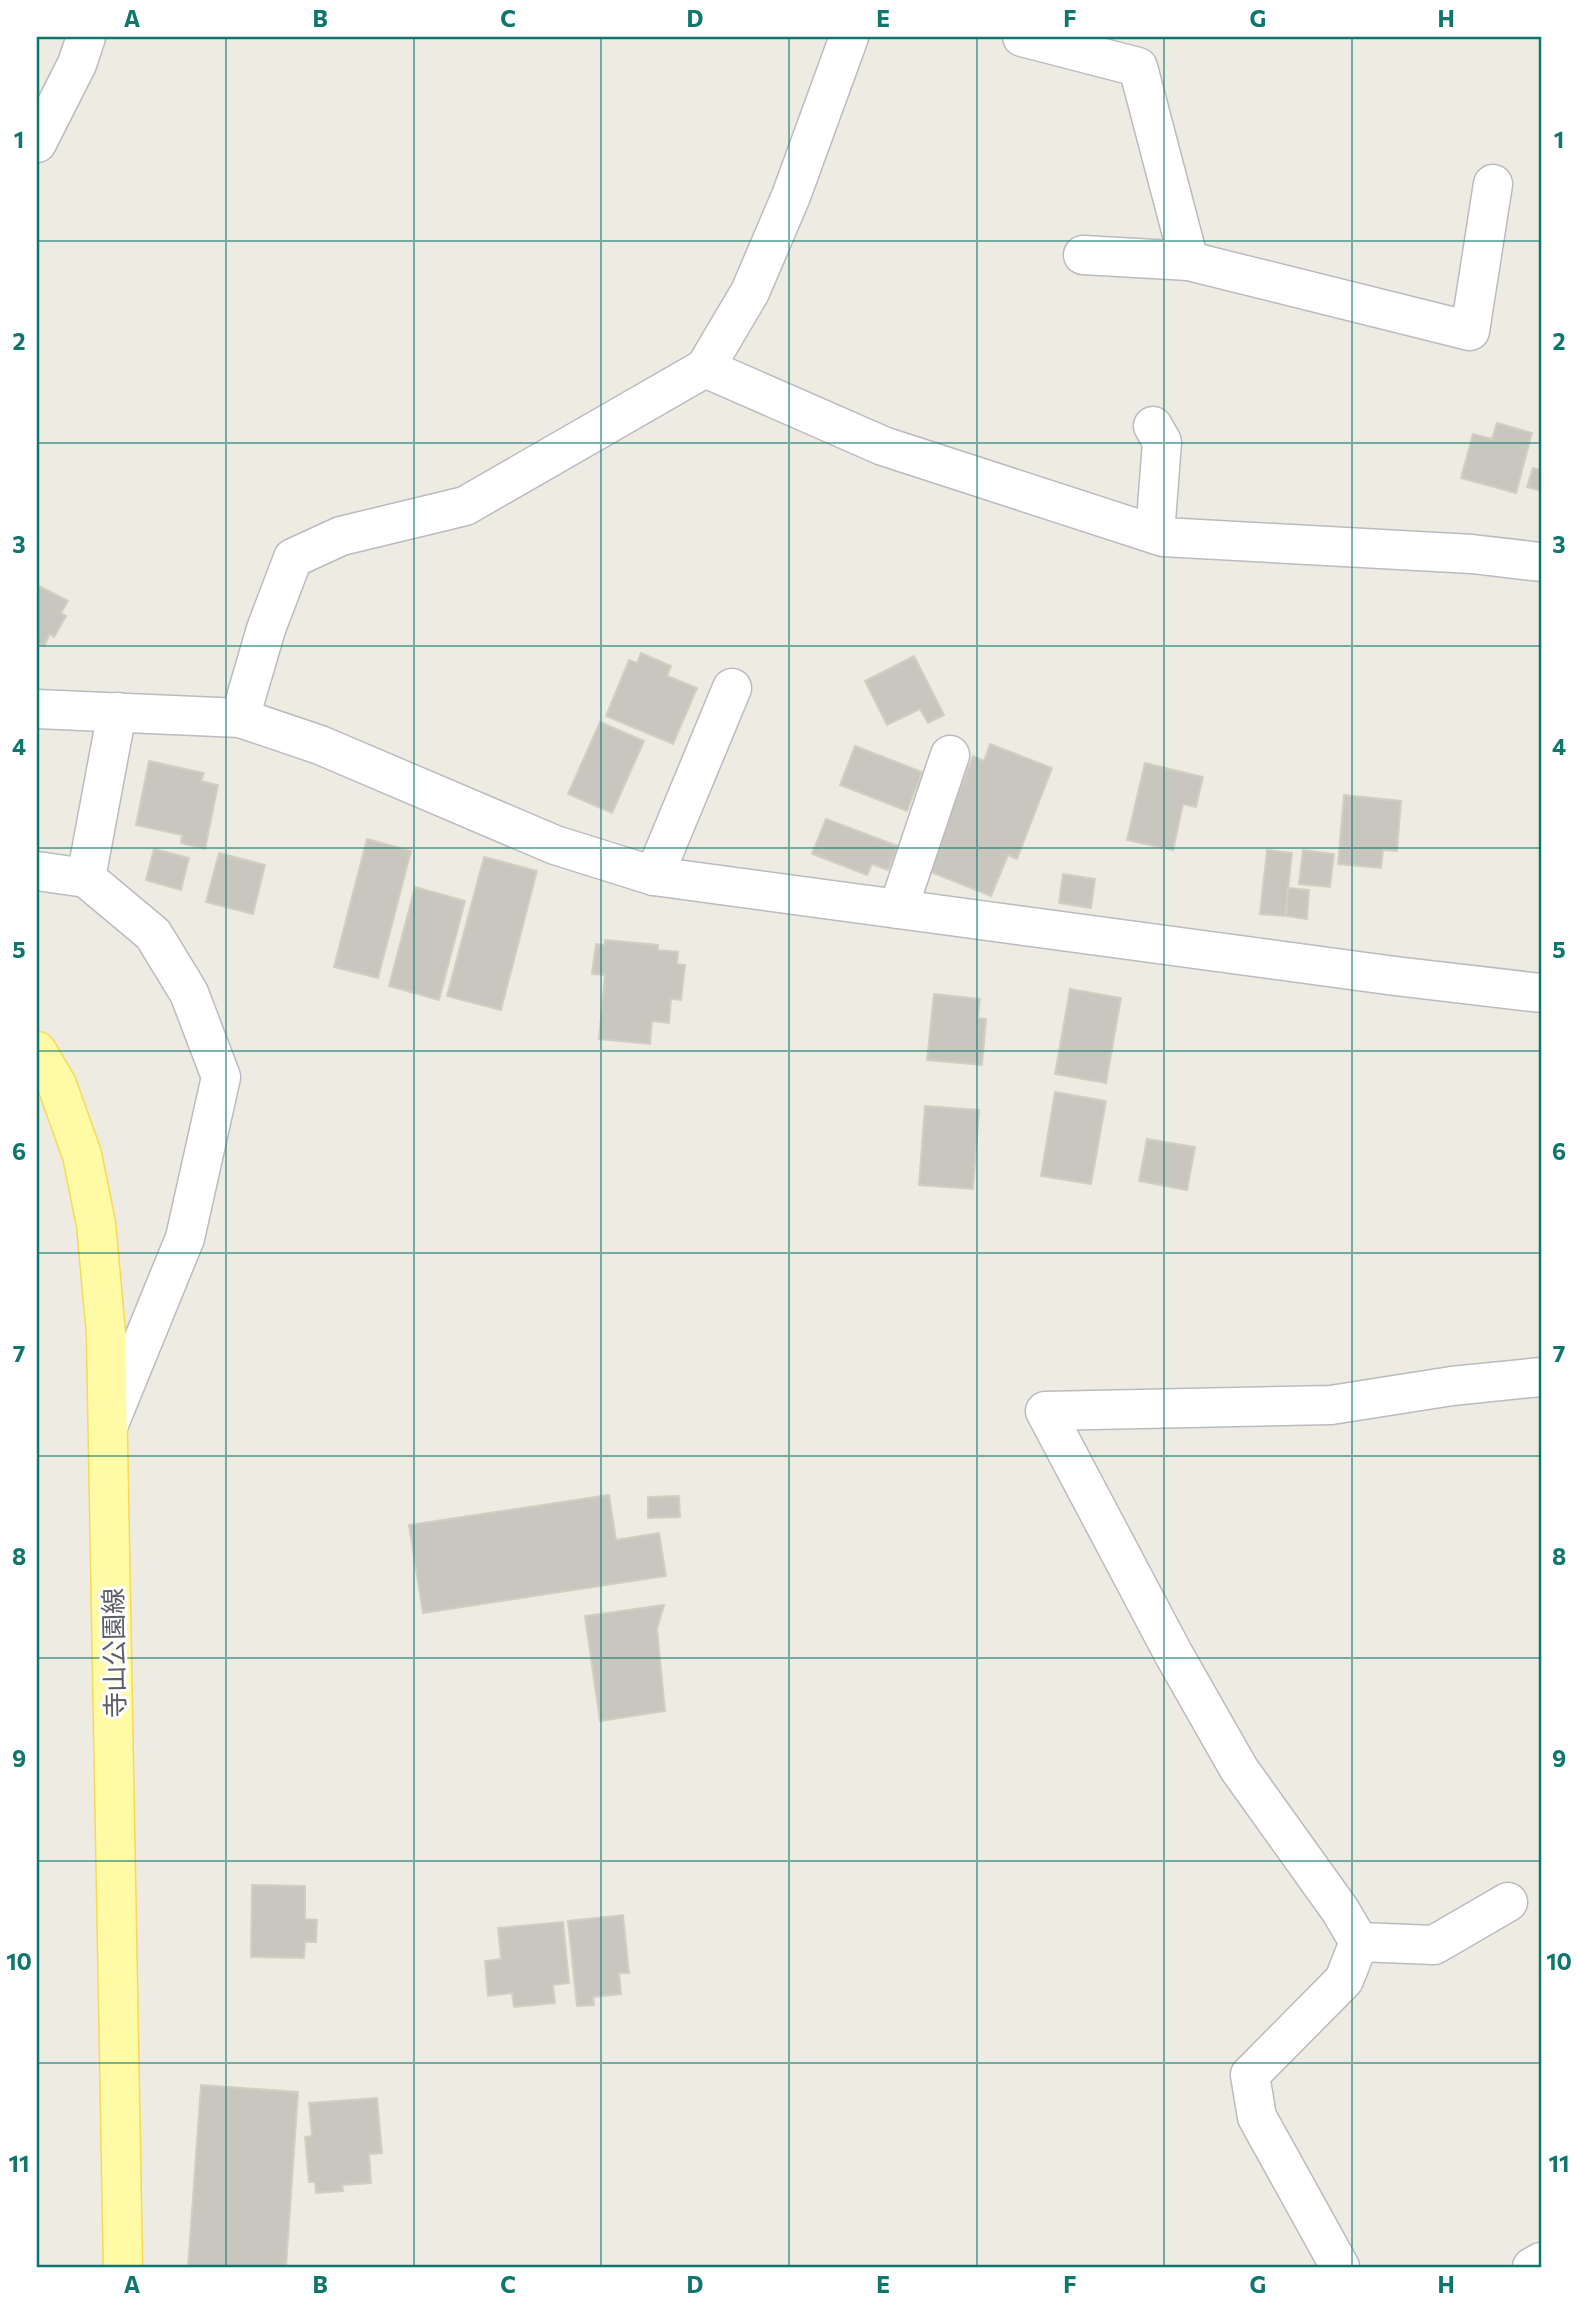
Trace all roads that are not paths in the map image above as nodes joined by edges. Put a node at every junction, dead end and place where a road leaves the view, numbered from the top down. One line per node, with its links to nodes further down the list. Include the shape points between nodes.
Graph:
1 (86, 37): 4 (street)
2 (849, 37): 8 (street, via 755,280)
3 (1022, 37): 7 (street, via 1138,67)
4 (37, 143)
5 (1493, 184): 7 (street, via 1470,331)
6 (1083, 255): 7 (street)
7 (1189, 261)
8 (705, 368): 10 (street, via 883,446); 15 (street, via 465,506 341,536 293,558 265,629)
9 (1153, 426): 10 (street, via 1162,442)
10 (1155, 534): 11 (street)
11 (1541, 562)
12 (732, 688): 18 (street)
13 (37, 709): 14 (street)
14 (117, 712): 15 (street); 19 (street)
15 (240, 718): 18 (street, via 320,745 555,845)
16 (950, 755): 20 (street)
17 (37, 871): 19 (street)
18 (654, 876): 20 (street)
19 (86, 878): 24 (street, via 153,933 189,993 221,1077 185,1238)
20 (898, 909): 21 (street)
21 (1541, 993)
22 (37, 1051): 24 (main road, 寺山公園線, via 57,1084 82,1156 96,1224)
23 (1541, 1377): 26 (street, via 1331,1405 1045,1411 1238,1769)
24 (109, 1424): 28 (main road, 寺山公園線)
25 (1508, 1902): 26 (street, via 1434,1945)
26 (1359, 1942): 29 (street, via 1344,1980 1250,2075 1258,2118)
27 (1541, 2262): 30 (street)
28 (123, 2267)
29 (1340, 2267)
30 (1532, 2267)

